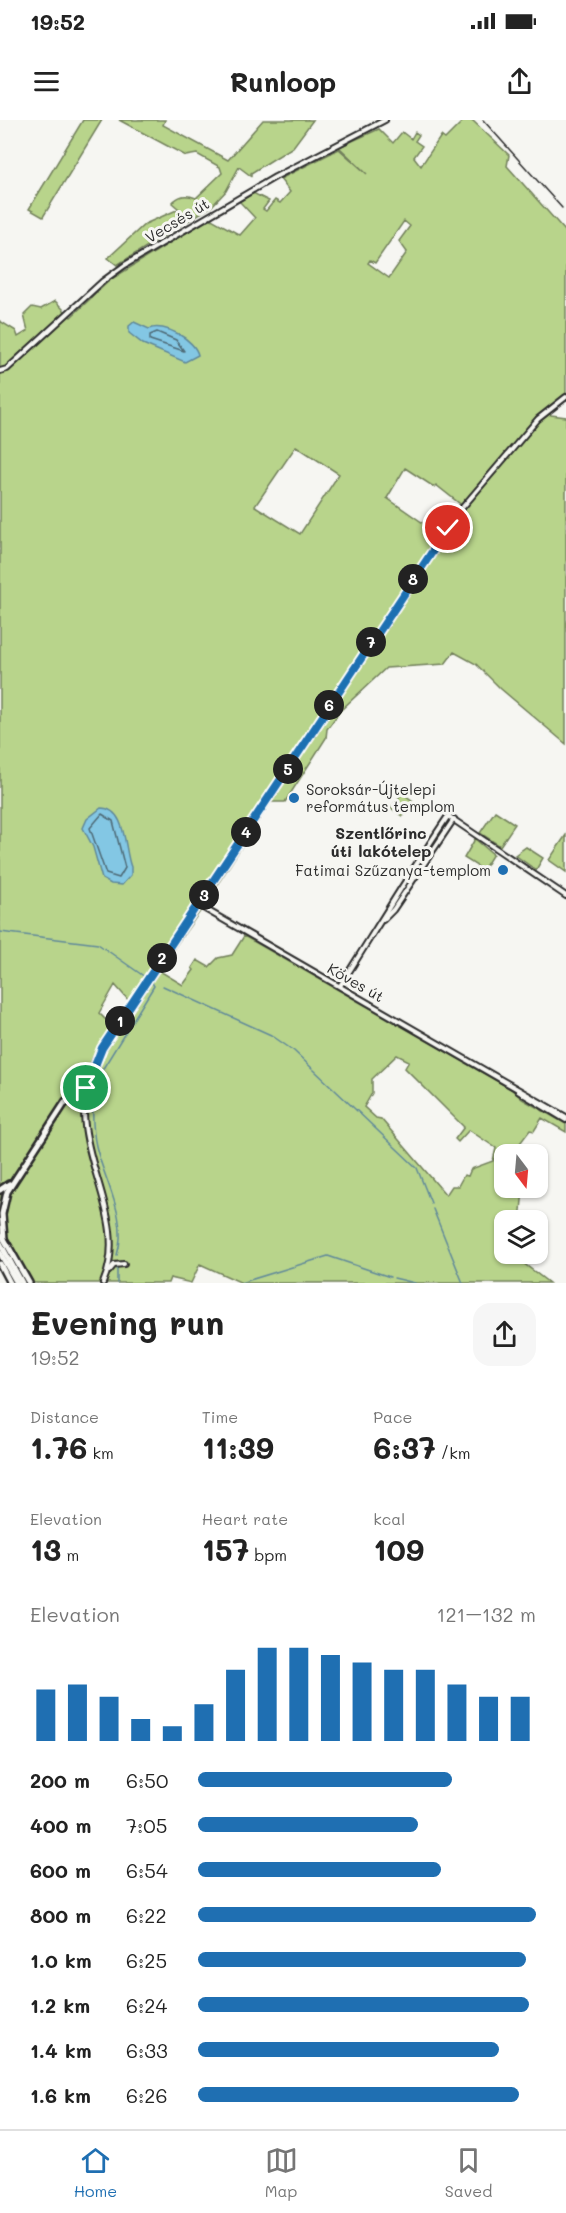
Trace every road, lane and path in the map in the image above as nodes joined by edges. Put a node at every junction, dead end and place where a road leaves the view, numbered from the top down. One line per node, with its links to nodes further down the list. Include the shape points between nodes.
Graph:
1 (385, 120): 2 (street, Vecsés út, via 295,166 125,265)
2 (1, 371)
3 (566, 397): 6 (street, via 532,425 462,508)
4 (454, 819): 5 (street); 7 (street); 7 (street, via 448,816 401,884)
5 (566, 896)
6 (198, 905): 8 (street, Köves út); 9 (street, via 102,1048)
7 (383, 921): 8 (street)
8 (340, 987): 14 (street, Köves út)
9 (86, 1088): 10 (highway); 11 (street)
10 (77, 1096): 11 (highway); 12 (highway)
11 (84, 1099): 12 (highway); 13 (street)
12 (65, 1102): 13 (highway, via 75,1101); 15 (highway)
13 (83, 1108): 19 (street, via 87,1148 110,1226)
14 (566, 1118)
15 (13, 1182): 16 (highway); 18 (highway, via 2,1208)
16 (0, 1190)
17 (0, 1232): 18 (highway)
18 (2, 1241): 25 (highway); 26 (highway)
19 (111, 1251): 22 (street); 22 (street, via 124,1264 114,1265)
20 (0, 1253): 24 (highway)
21 (0, 1265): 23 (highway)
22 (107, 1274): 27 (street)
23 (10, 1283)
24 (16, 1283)
25 (22, 1283)
26 (29, 1283)
27 (103, 1283)

